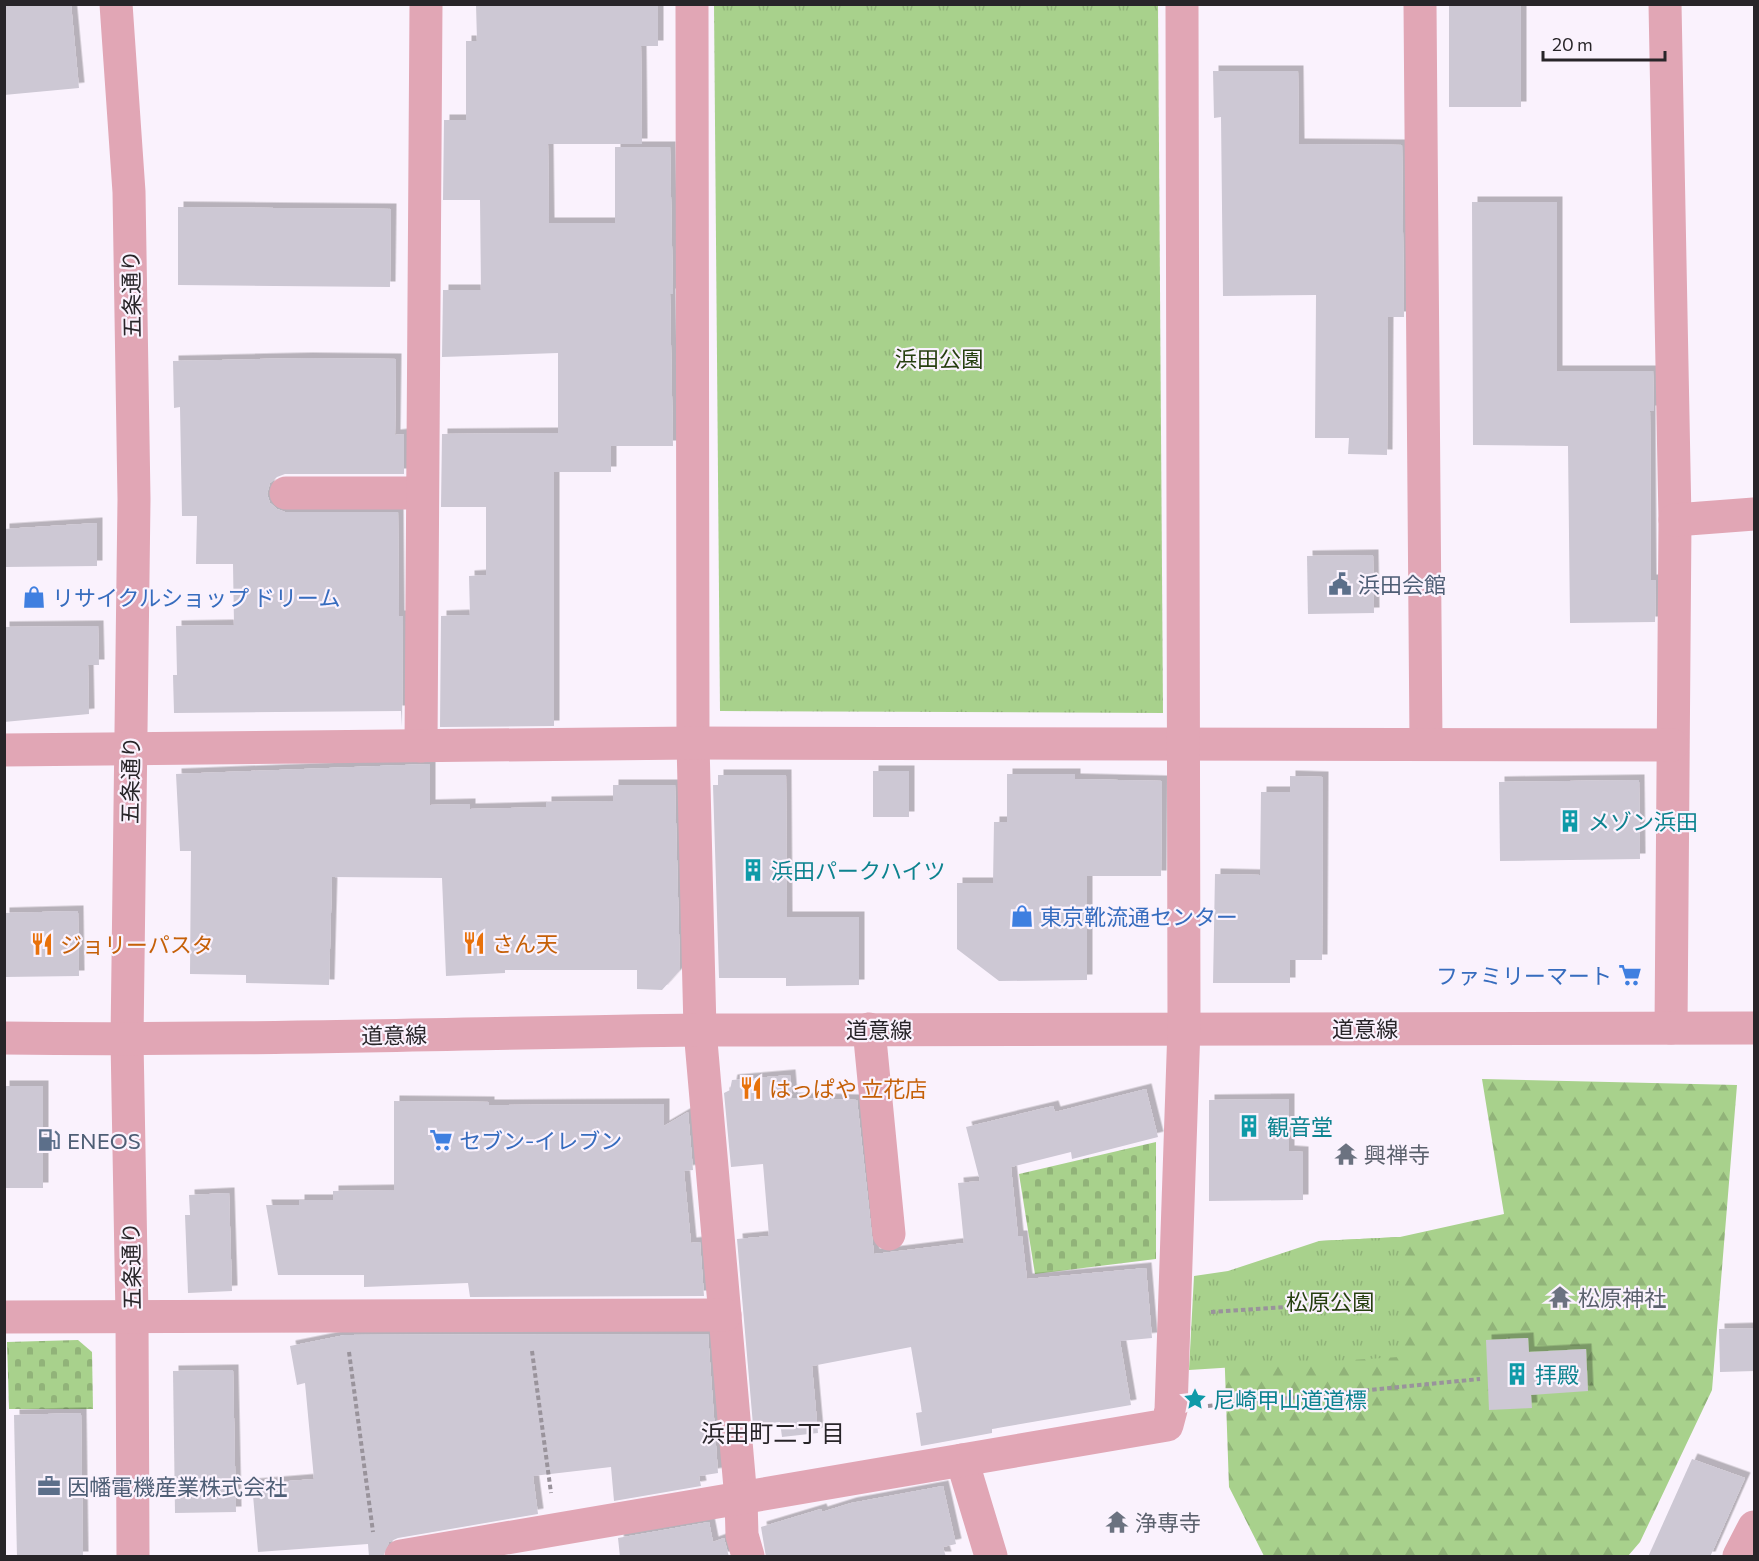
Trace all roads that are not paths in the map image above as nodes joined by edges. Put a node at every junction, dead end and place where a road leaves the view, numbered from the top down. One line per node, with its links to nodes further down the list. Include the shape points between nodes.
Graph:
1 (116, 4): 16 (street, 五条通り, via 129,214 134,499)
2 (426, 4): 8 (street)
3 (692, 4): 11 (street)
4 (1182, 4): 13 (street)
5 (1420, 4): 12 (street)
6 (1665, 4): 10 (street)
7 (286, 493): 8 (street)
8 (422, 493): 15 (street)
9 (1755, 514): 10 (street)
10 (1675, 520): 14 (street)
11 (693, 743): 13 (street); 15 (street); 22 (street)
12 (1425, 743): 13 (street); 14 (street)
13 (1184, 744): 18 (street)
14 (1672, 744): 19 (street)
15 (421, 746): 16 (street)
16 (131, 749): 17 (street); 24 (street, 五条通り)
17 (4, 750)
18 (1184, 1027): 19 (street, 道意線); 21 (street, 道意線); 29 (street, via 1171,1410 1167,1425)
19 (1671, 1028): 20 (street, 道意線)
20 (1755, 1028)
21 (869, 1029): 22 (street, 道意線); 25 (street)
22 (700, 1030): 24 (street, 道意線); 26 (street)
23 (4, 1038): 24 (street, 道意線)
24 (127, 1040): 27 (street, 五条通り)
25 (890, 1234)
26 (725, 1315): 27 (street); 30 (street)
27 (132, 1316): 28 (street); 32 (street, 五条通り)
28 (4, 1317)
29 (962, 1460): 30 (street); 35 (street)
30 (741, 1499): 33 (street); 34 (street, via 742,1535)
31 (1755, 1527): 36 (street)
32 (133, 1557)
33 (401, 1557)
34 (748, 1557)
35 (991, 1557)
36 (1738, 1557)

